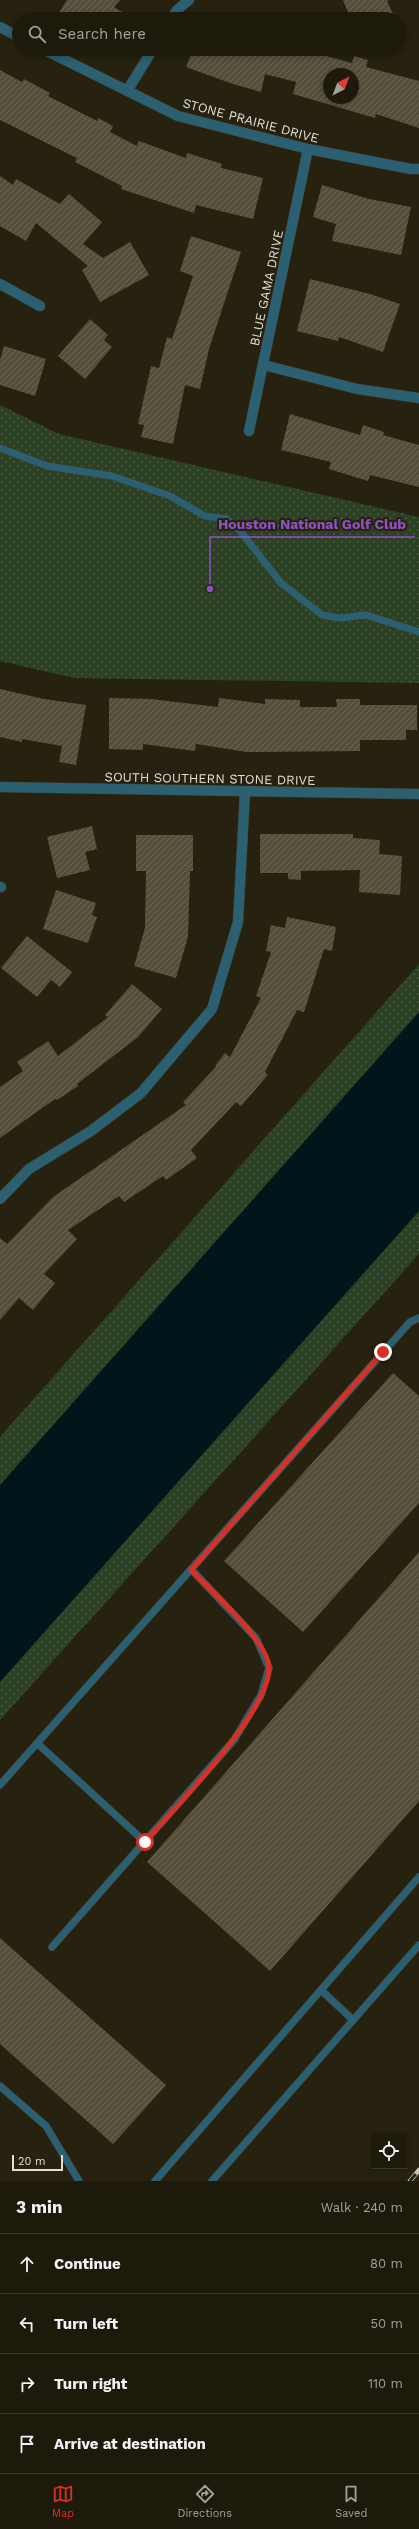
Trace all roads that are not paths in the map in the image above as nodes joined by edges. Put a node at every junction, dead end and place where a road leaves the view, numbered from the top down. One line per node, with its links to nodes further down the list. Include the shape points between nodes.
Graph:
1 (189, 0): 2 (street)
2 (176, 12)
3 (0, 27): 4 (street)
4 (12, 33)
5 (57, 56): 7 (street, STONE PRAIRIE DRIVE)
6 (149, 56): 7 (street)
7 (127, 91): 8 (street, STONE PRAIRIE DRIVE, via 178,116)
8 (308, 150): 9 (street, STONE PRAIRIE DRIVE); 12 (street, BLUE GAMA DRIVE)
9 (419, 169)
10 (0, 284): 11 (street)
11 (40, 306)
12 (264, 365): 13 (street, via 357,388); 14 (street, BLUE GAMA DRIVE)
13 (419, 398)
14 (249, 432)
15 (0, 448): 16 (lane, via 47,466 112,476 170,496 206,516 227,519 241,532 281,583 322,615 340,618 366,615)
16 (419, 632)
17 (0, 787): 18 (street, SOUTH SOUTHERN STONE DRIVE)
18 (245, 792): 19 (street, SOUTH SOUTHERN STONE DRIVE); 20 (street, via 238,922 212,1009 141,1093 91,1131 29,1169)
19 (419, 794)
20 (0, 1199)
21 (419, 1318): 22 (lane, via 410,1322)
22 (191, 1570): 23 (lane); 25 (lane, via 256,1638 269,1668 261,1695 234,1740)
23 (37, 1744): 24 (lane); 25 (lane)
24 (0, 1785)
25 (145, 1842): 28 (lane)
26 (419, 1877): 29 (lane)
27 (419, 1945): 30 (lane)
28 (52, 1947)
29 (321, 1990): 30 (lane); 33 (lane)
30 (353, 2020): 34 (lane)
31 (0, 2086): 32 (lane, via 46,2126)
32 (79, 2181)
33 (155, 2181)
34 (212, 2181)

